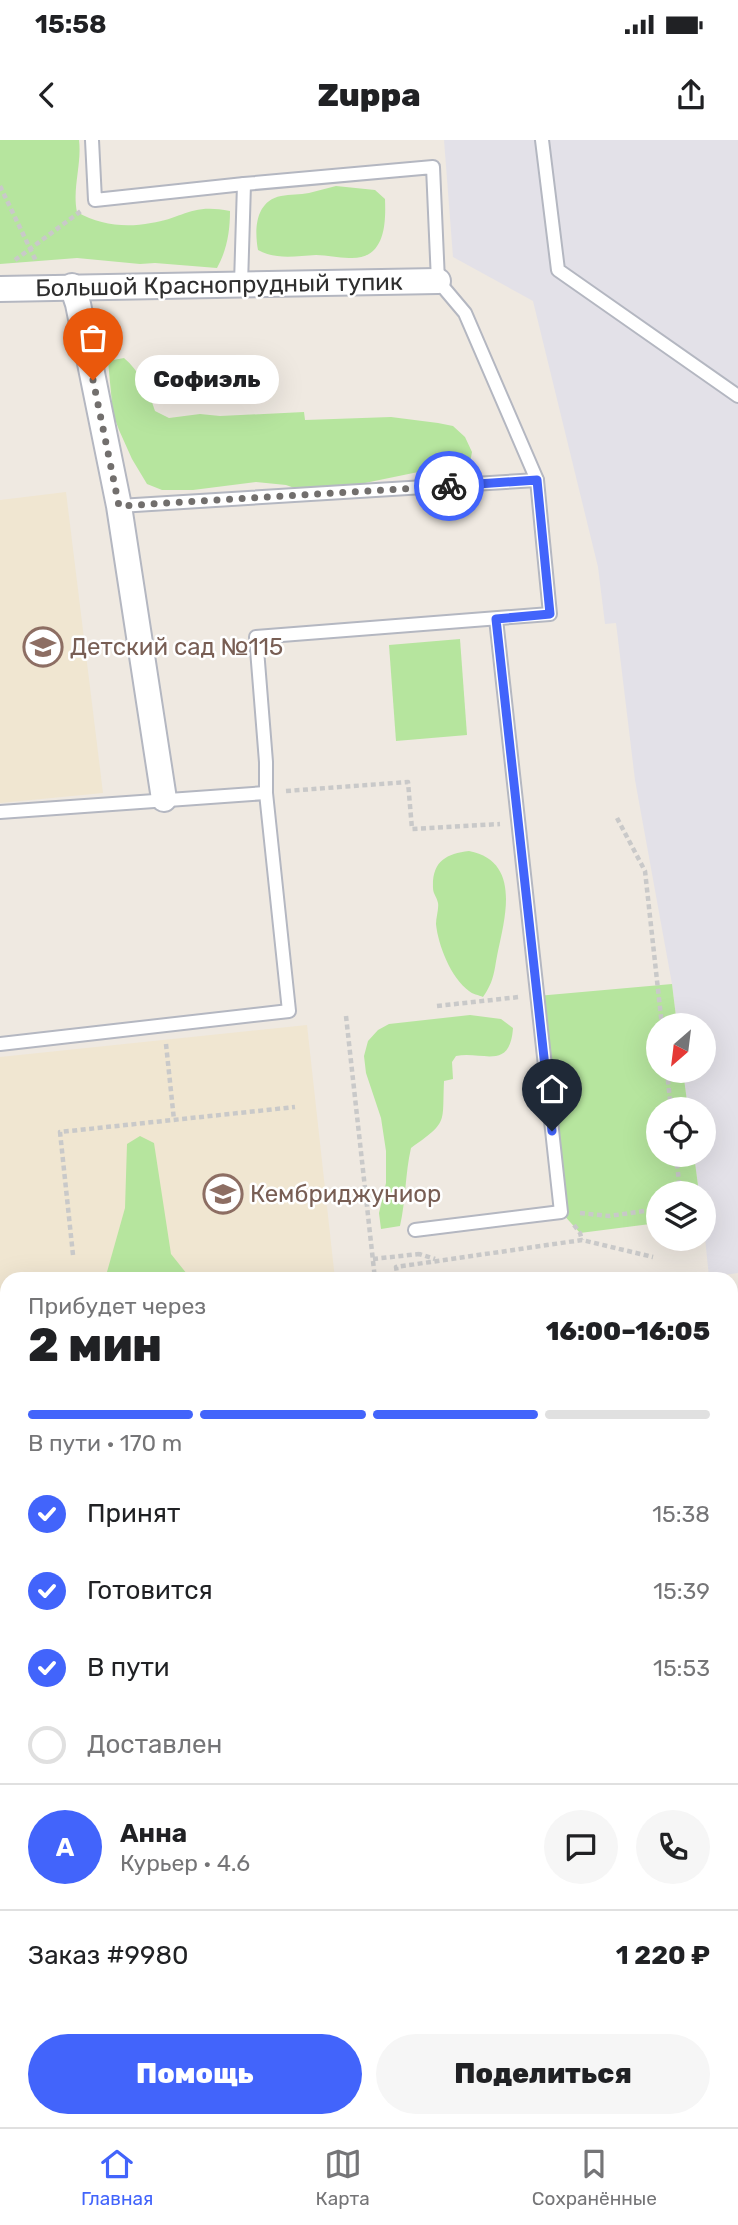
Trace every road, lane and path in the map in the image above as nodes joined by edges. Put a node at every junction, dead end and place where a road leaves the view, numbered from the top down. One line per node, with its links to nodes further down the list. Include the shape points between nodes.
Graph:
1 (92, 140): 5 (lane)
2 (542, 140): 12 (lane, via 558,270)
3 (244, 184): 5 (lane); 8 (lane, via 433,167); 9 (lane)
4 (0, 186): 6 (path)
5 (95, 200): 6 (path)
6 (30, 250): 7 (path)
7 (36, 262)
8 (438, 281): 9 (street, Большой Краснопрудный тупик); 13 (lane, via 465,313)
9 (241, 284): 10 (street, Большой Краснопрудный тупик)
10 (72, 286): 11 (street, Большой Краснопрудный тупик); 14 (street)
11 (0, 289)
12 (738, 396)
13 (537, 480): 14 (lane); 15 (lane, via 550,614)
14 (119, 506): 17 (street)
15 (496, 619): 16 (lane, via 256,637); 30 (lane)
16 (266, 793): 17 (lane); 20 (path, via 408,782 412,829); 26 (lane, via 289,1011)
17 (164, 799): 18 (lane)
18 (0, 812)
19 (617, 818): 23 (path, via 645,871)
20 (506, 824)
21 (521, 997): 22 (path)
22 (437, 1006)
23 (661, 1013)
24 (346, 1016): 37 (path)
25 (165, 1040): 28 (path)
26 (0, 1044)
27 (295, 1107): 28 (path)
28 (174, 1120): 35 (path, via 60,1132)
29 (646, 1211): 30 (path, via 609,1216)
30 (561, 1212): 31 (lane)
31 (415, 1230)
32 (580, 1233): 33 (path)
33 (582, 1240): 36 (path); 39 (path, via 396,1267)
34 (419, 1254): 37 (path)
35 (73, 1255)
36 (653, 1257)
37 (373, 1259): 38 (path)
38 (375, 1272)
39 (397, 1272)

